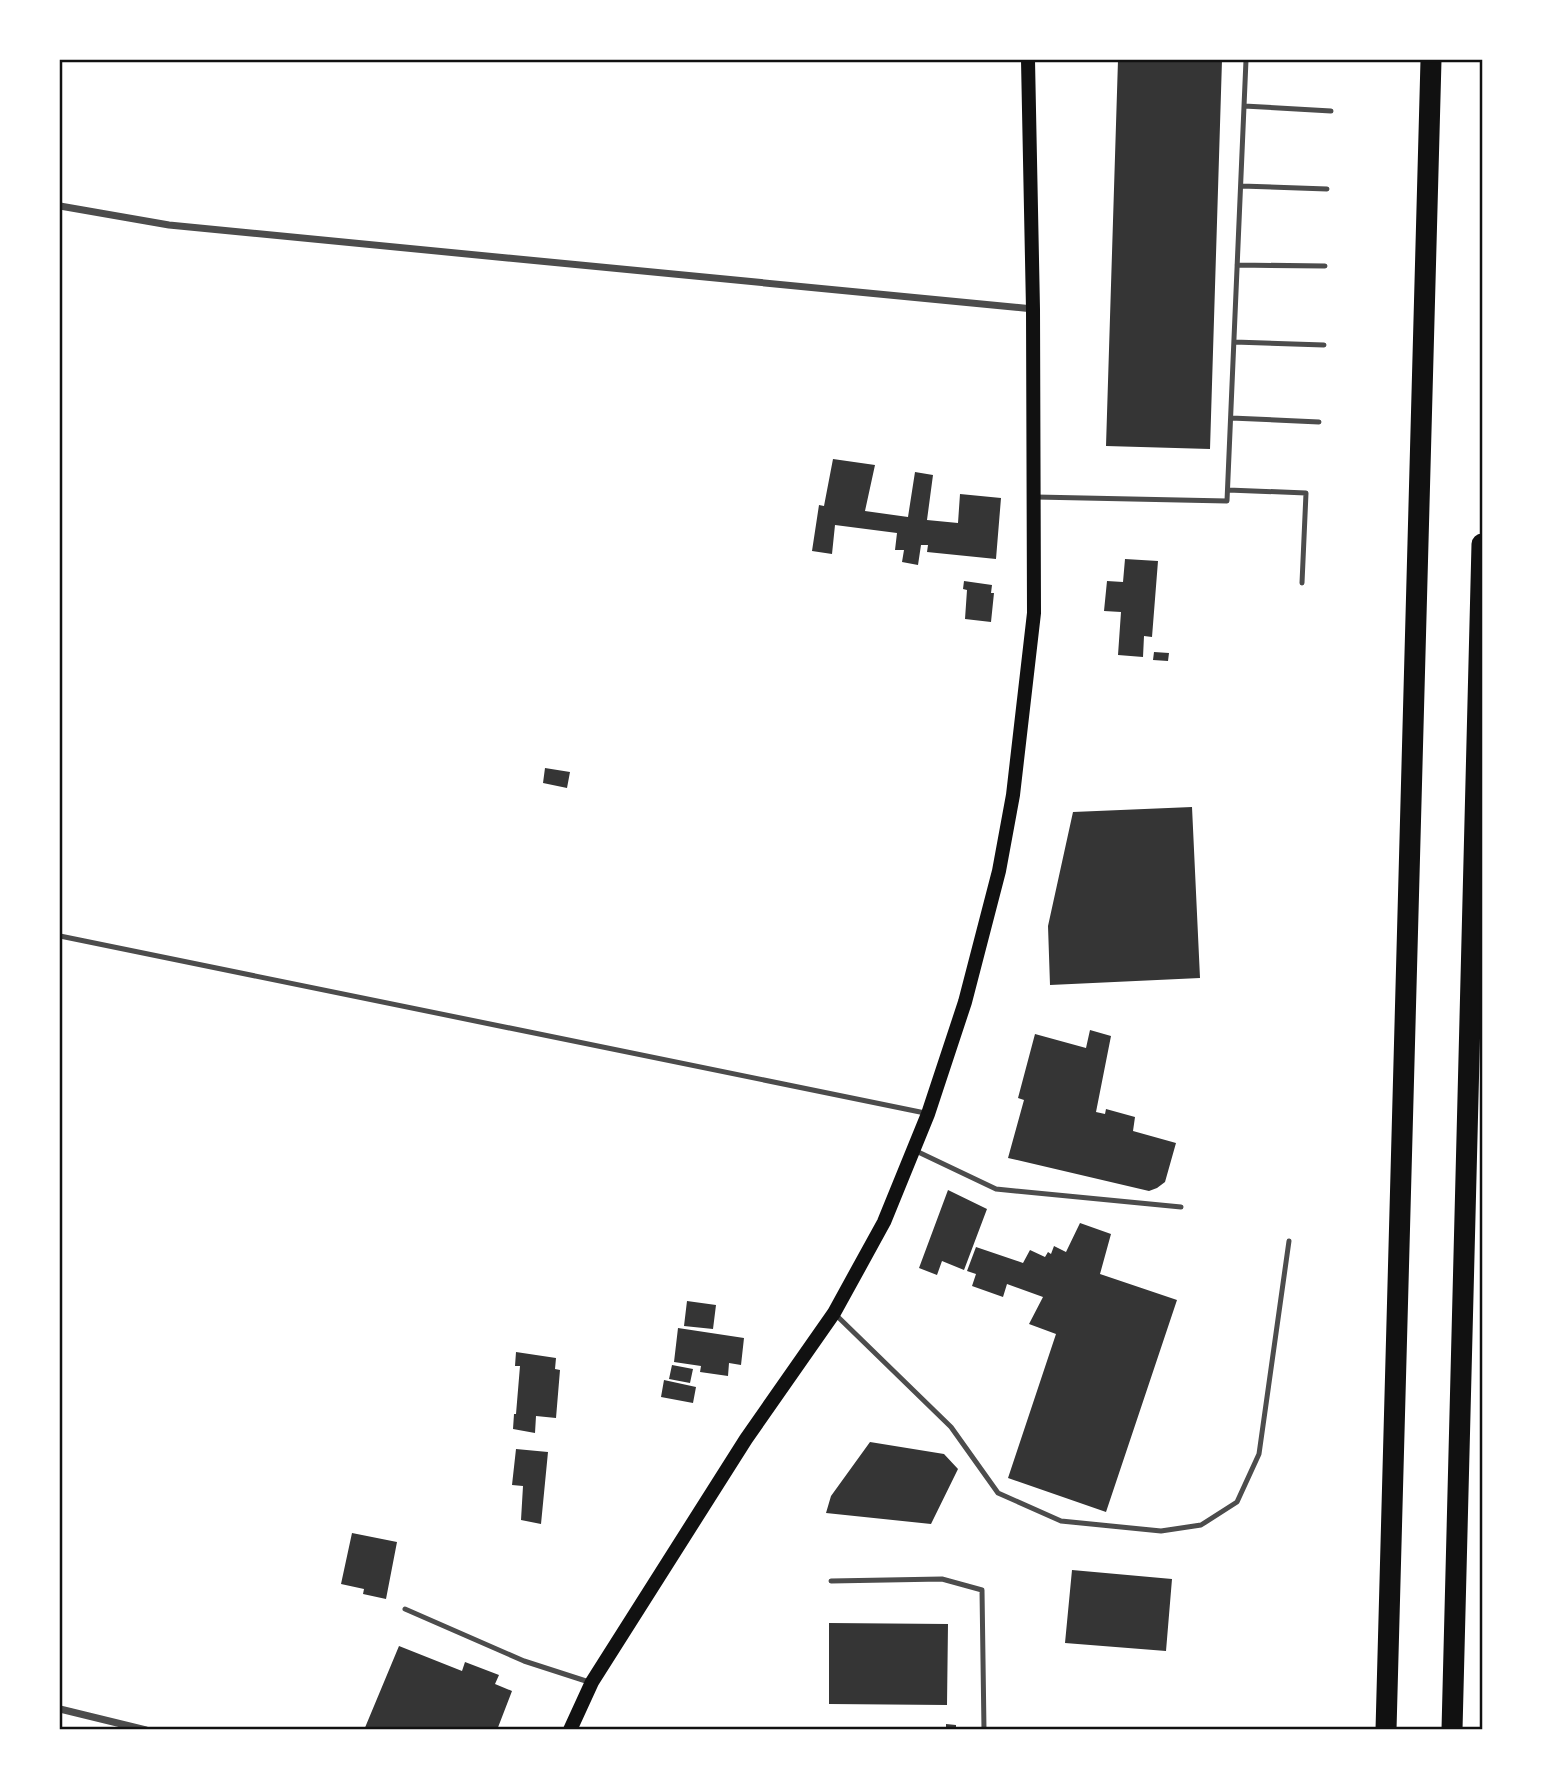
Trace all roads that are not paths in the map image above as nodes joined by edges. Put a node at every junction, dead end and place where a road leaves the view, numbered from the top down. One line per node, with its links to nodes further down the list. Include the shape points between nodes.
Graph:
1 (1028, 60): 11 (main road)
2 (1246, 60): 4 (lane)
3 (1432, 60): 33 (highway)
4 (1244, 106): 5 (lane); 6 (lane)
5 (1331, 111)
6 (1241, 186): 7 (lane); 9 (lane)
7 (1327, 188)
8 (60, 206): 11 (street, via 169,225)
9 (1237, 265): 10 (lane); 12 (lane)
10 (1325, 266)
11 (1033, 309): 17 (main road)
12 (1234, 342): 13 (lane); 14 (lane)
13 (1324, 345)
14 (1231, 418): 15 (lane); 16 (lane)
15 (1318, 422)
16 (1228, 490): 17 (lane, via 1227,501); 19 (lane, via 1306,493)
17 (1034, 496): 21 (main road, via 1034,613 1013,795 999,871 965,1002)
18 (1482, 544): 34 (highway)
19 (1302, 583)
20 (60, 936): 21 (lane)
21 (928, 1114): 22 (main road)
22 (914, 1150): 23 (lane, via 996,1189); 25 (main road, via 884,1222)
23 (1181, 1207)
24 (1289, 1241): 25 (lane, via 1259,1454 1237,1502 1201,1525 1161,1531 1061,1521 998,1493 951,1427)
25 (834, 1313): 28 (main road, via 746,1439)
26 (831, 1581): 32 (lane, via 942,1579 982,1590)
27 (405, 1609): 28 (lane, via 524,1661)
28 (592, 1682): 31 (main road)
29 (60, 1709): 30 (street)
30 (146, 1730)
31 (570, 1730)
32 (984, 1730)
33 (1385, 1730)
34 (1452, 1730)

